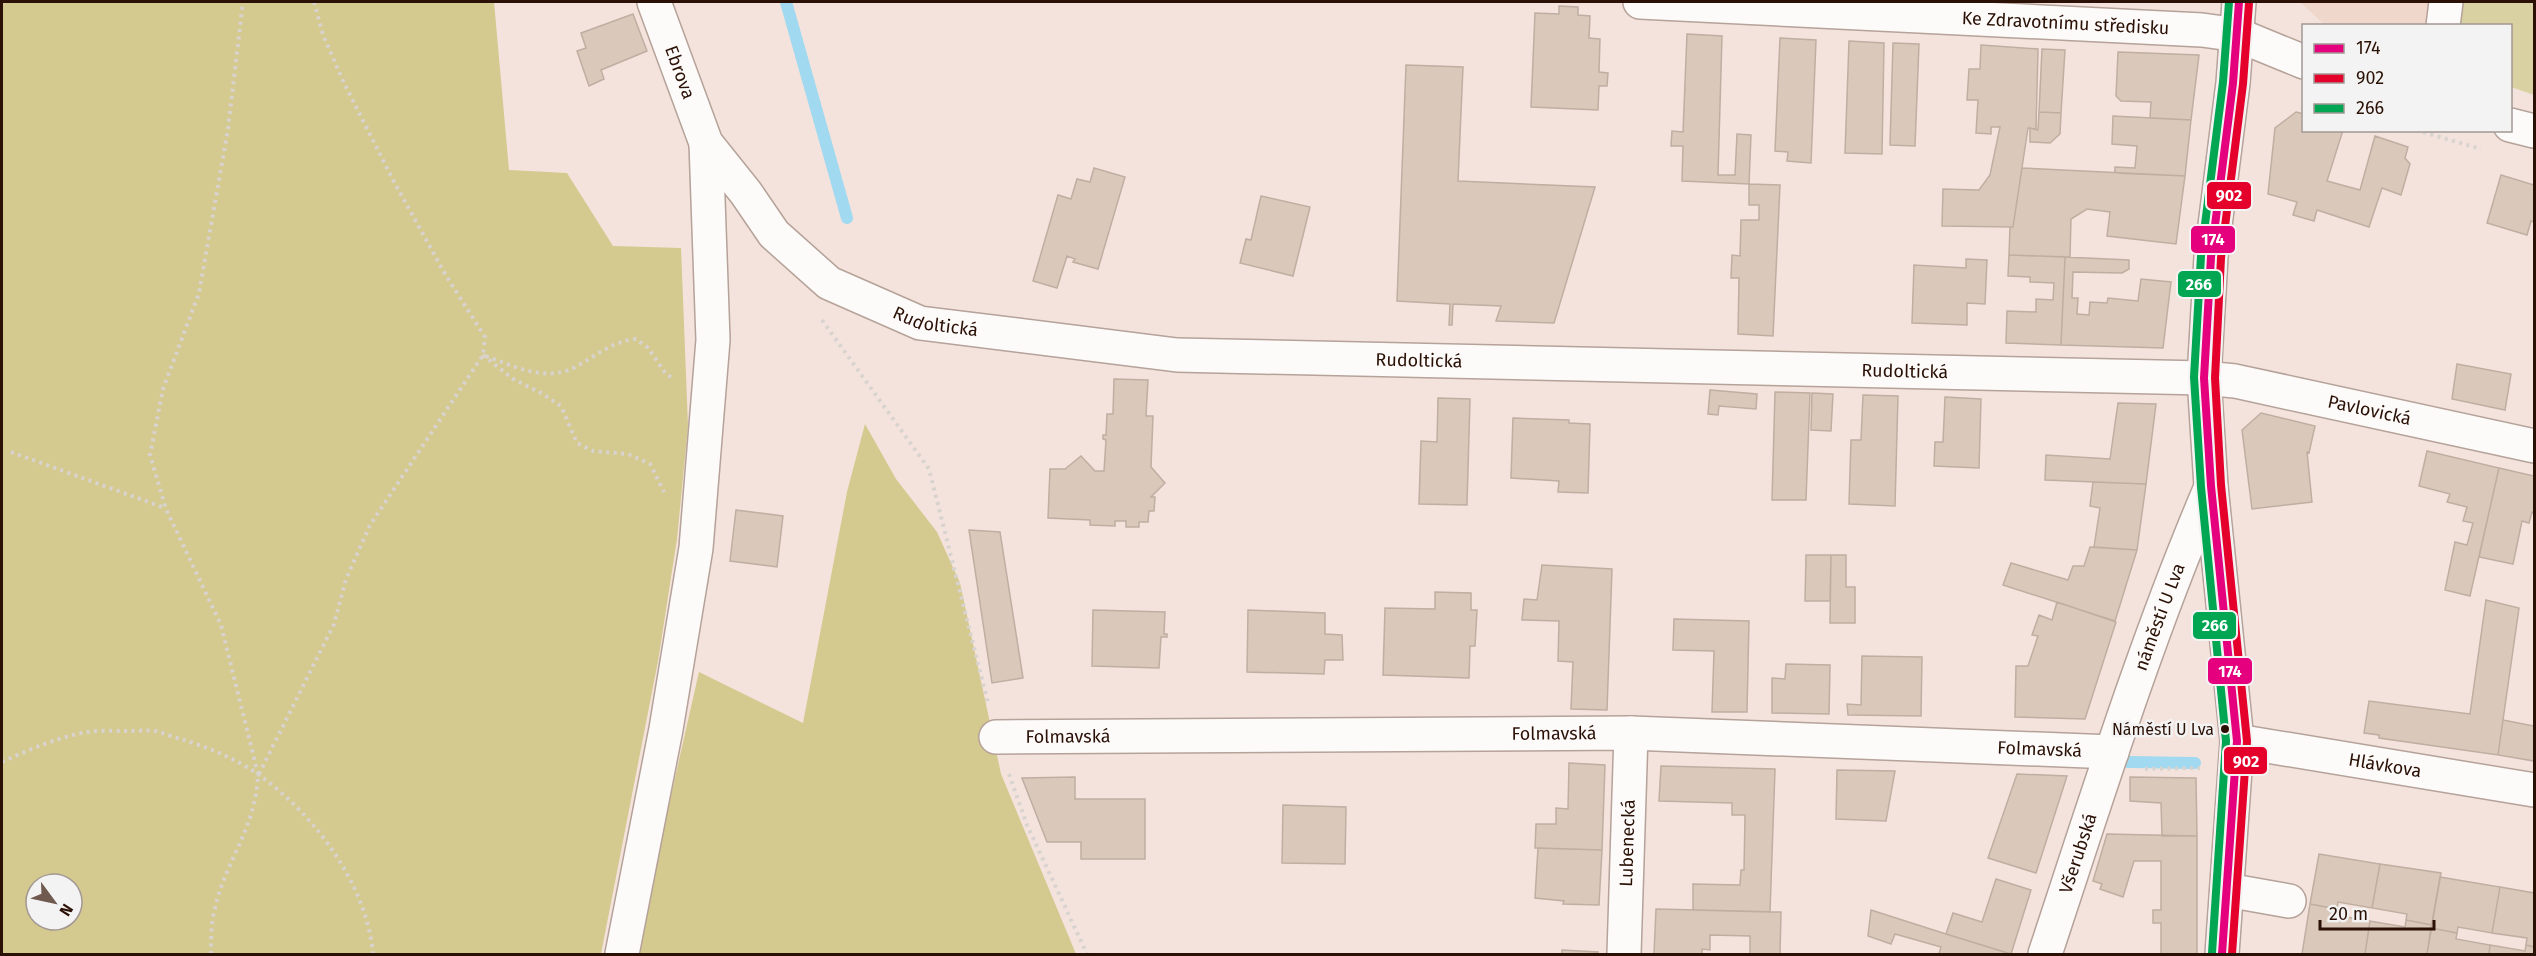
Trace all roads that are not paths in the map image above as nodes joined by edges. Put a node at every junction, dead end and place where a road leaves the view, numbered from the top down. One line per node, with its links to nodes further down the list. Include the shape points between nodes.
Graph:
1 (654, 2): 10 (street, Ebrova)
2 (1640, 2): 6 (street, Ke Zdravotnímu středisku, via 2202,30)
3 (2240, 2): 6 (street)
4 (2446, 2): 5 (street)
5 (2443, 24)
6 (2238, 35): 7 (street, Ke Zdravotnímu středisku); 11 (street, via 2211,257)
7 (2302, 61)
8 (2512, 124): 9 (street)
9 (2535, 131)
10 (706, 143): 11 (street, Rudoltická, via 774,234 829,283 920,323 1177,355); 21 (street, via 713,340 696,548)
11 (2204, 378): 12 (street, Pavlovická, via 2235,381); 13 (street)
12 (2535, 446)
13 (2211, 486): 16 (street); 17 (street, náměstí U Lva, via 2183,552)
14 (1631, 733): 15 (street, Folmavská); 17 (street, Folmavská); 22 (street, Lubenecká)
15 (996, 737)
16 (2237, 741): 18 (street, Hlávkova); 19 (street)
17 (2123, 760): 23 (street, Všerubská)
18 (2535, 790)
19 (2227, 890): 20 (street); 24 (street)
20 (2289, 901)
21 (622, 954)
22 (1624, 954)
23 (2045, 954)
24 (2222, 954)

